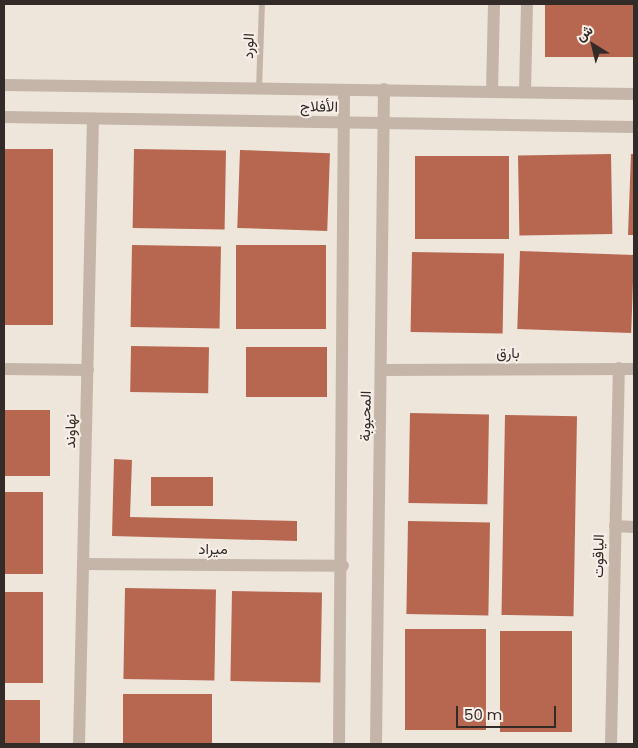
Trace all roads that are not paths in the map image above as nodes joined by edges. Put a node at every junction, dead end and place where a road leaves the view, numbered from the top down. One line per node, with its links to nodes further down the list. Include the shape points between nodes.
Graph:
1 (262, 4): 5 (lane, الورد)
2 (494, 4): 8 (street)
3 (527, 4): 9 (street)
4 (4, 85): 5 (street, الأفلاج)
5 (259, 89): 7 (street, الأفلاج)
6 (384, 89): 7 (street, الأفلاج); 8 (street, الأفلاج); 13 (street, المحبوبة)
7 (344, 90): 14 (street)
8 (492, 92): 9 (street, الأفلاج)
9 (525, 92): 10 (street, الأفلاج)
10 (634, 94)
11 (4, 117): 12 (street, الأفلاج)
12 (93, 119): 14 (street, الأفلاج); 19 (street, نهاوند)
13 (382, 121): 14 (street, الأفلاج); 15 (street, الأفلاج); 20 (street, المحبوبة)
14 (344, 122): 24 (street)
15 (634, 126)
16 (618, 368): 17 (street, بارق); 20 (street, بارق); 21 (street, الياقوت)
17 (634, 368)
18 (4, 369): 19 (street)
19 (88, 370): 23 (street, نهاوند)
20 (382, 370): 27 (street, المحبوبة)
21 (615, 526): 22 (street); 28 (street, الياقوت)
22 (634, 527)
23 (83, 564): 24 (street, ميراد); 25 (street, نهاوند)
24 (343, 566): 26 (street)
25 (79, 744)
26 (339, 744)
27 (376, 744)
28 (611, 744)

